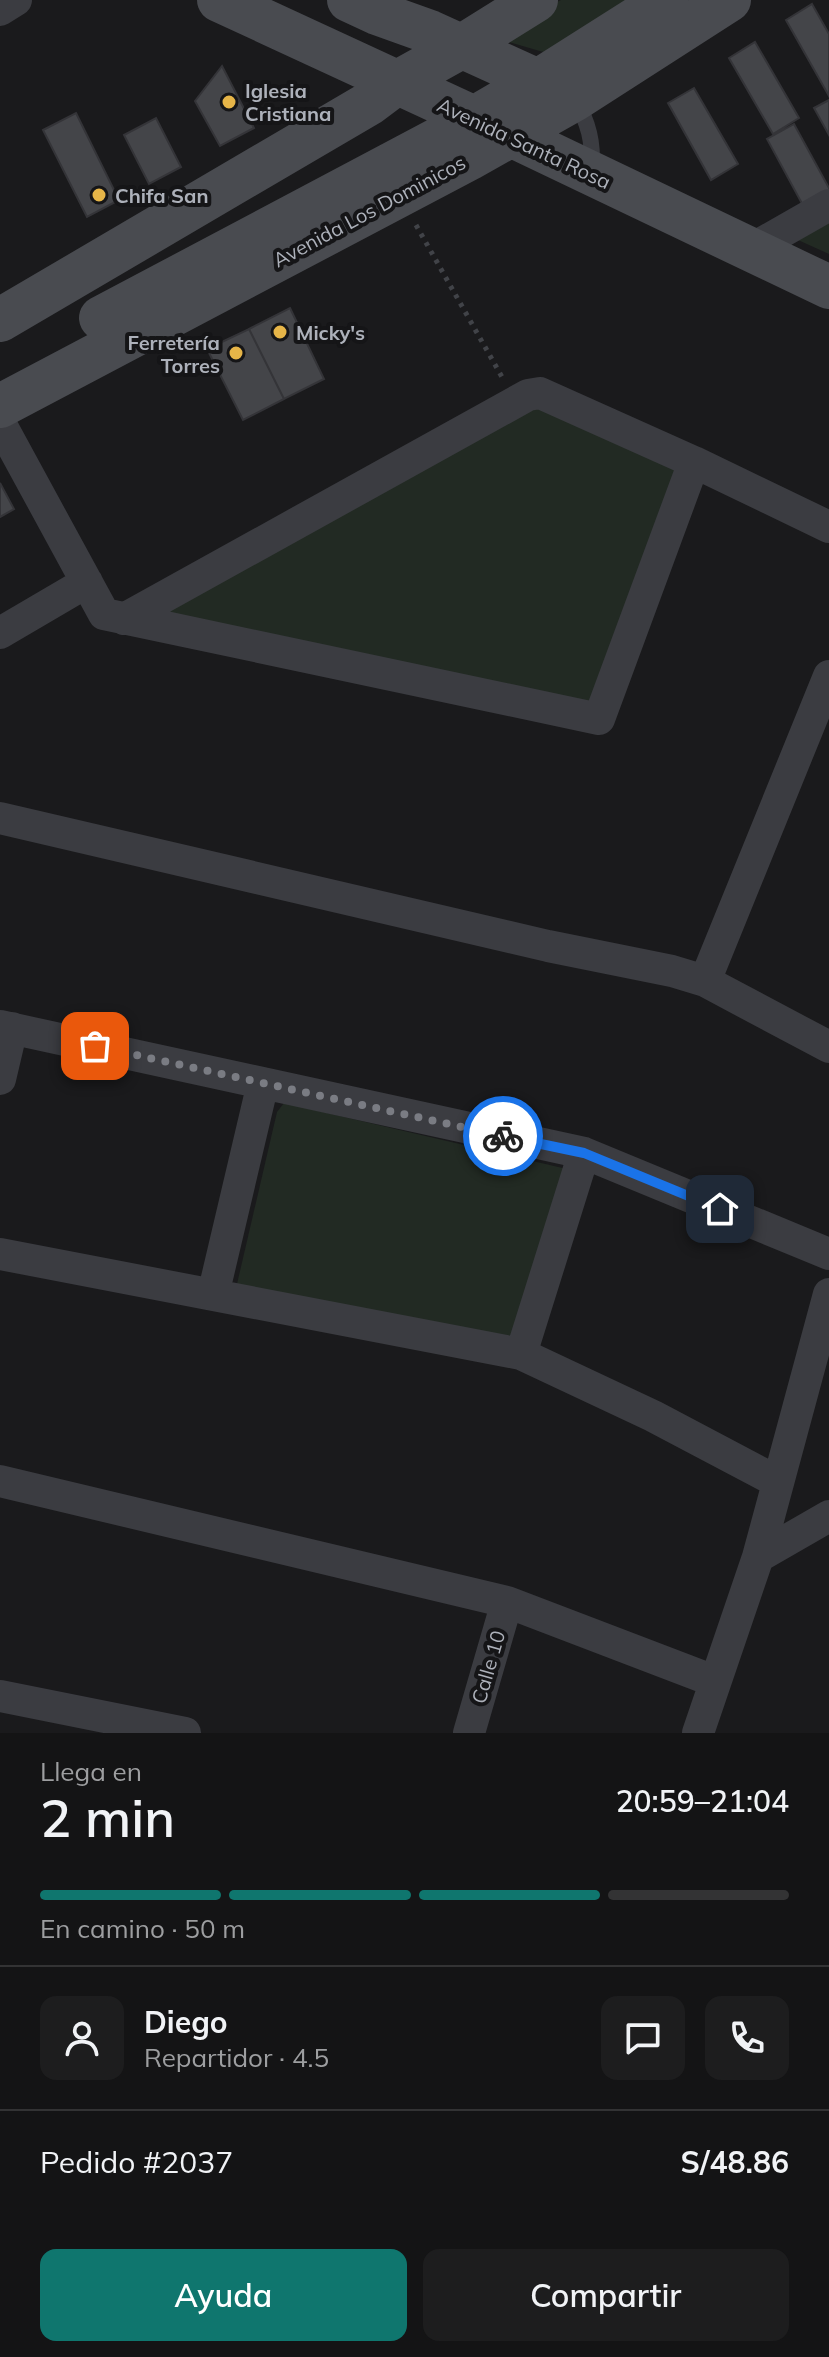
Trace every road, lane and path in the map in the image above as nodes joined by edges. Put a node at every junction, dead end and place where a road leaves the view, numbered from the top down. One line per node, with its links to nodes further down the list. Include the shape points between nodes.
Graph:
1 (16, 0): 8 (street)
2 (219, 0): 10 (main road, Avenida Santa Rosa)
3 (349, 0): 9 (main road)
4 (481, 0): 9 (main road)
5 (536, 0): 9 (main road)
6 (666, 0): 11 (main road, Avenida Los Dominicos)
7 (729, 0): 11 (main road, Avenida Los Dominicos)
8 (0, 10)
9 (445, 40): 10 (main road); 11 (main road)
10 (382, 76): 12 (main road, Avenida Santa Rosa); 17 (main road); 19 (main road, via 370,103)
11 (556, 90): 12 (main road, Avenida Los Dominicos); 13 (lane, via 586,118)
12 (492, 126): 13 (main road, Avenida Santa Rosa); 14 (main road, Avenida Los Dominicos); 20 (main road, Avenida Los Dominicos)
13 (592, 174): 16 (main road, Avenida Santa Rosa)
14 (398, 195): 21 (path); 22 (main road, Avenida Los Dominicos)
15 (829, 205): 16 (street)
16 (750, 250): 18 (main road, Avenida Santa Rosa)
17 (0, 287)
18 (829, 287)
19 (0, 320)
20 (0, 372)
21 (516, 402): 24 (street, via 540,393); 27 (street)
22 (0, 406)
23 (0, 423): 26 (street)
24 (694, 462): 25 (street); 27 (street, via 599,719)
25 (829, 527)
26 (87, 582): 27 (street, via 104,614); 28 (street)
27 (124, 619)
28 (0, 633)
29 (829, 676): 31 (street)
30 (0, 818): 31 (street)
31 (705, 981): 33 (street)
32 (6, 1027): 34 (street); 35 (street)
33 (829, 1047)
34 (0, 1079)
35 (263, 1083): 36 (street); 40 (street)
36 (584, 1153): 38 (street); 41 (street)
37 (0, 1254): 40 (street)
38 (829, 1254)
39 (829, 1294): 43 (street)
40 (213, 1295): 41 (street)
41 (521, 1354): 43 (street)
42 (0, 1481): 46 (street)
43 (778, 1482): 45 (street)
44 (829, 1516): 45 (street)
45 (758, 1557): 47 (street)
46 (507, 1602): 47 (street); 51 (street, Calle 10)
47 (714, 1681): 52 (street)
48 (0, 1696): 49 (street)
49 (84, 1723): 50 (street)
50 (185, 1733)
51 (469, 1733)
52 (698, 1733)

